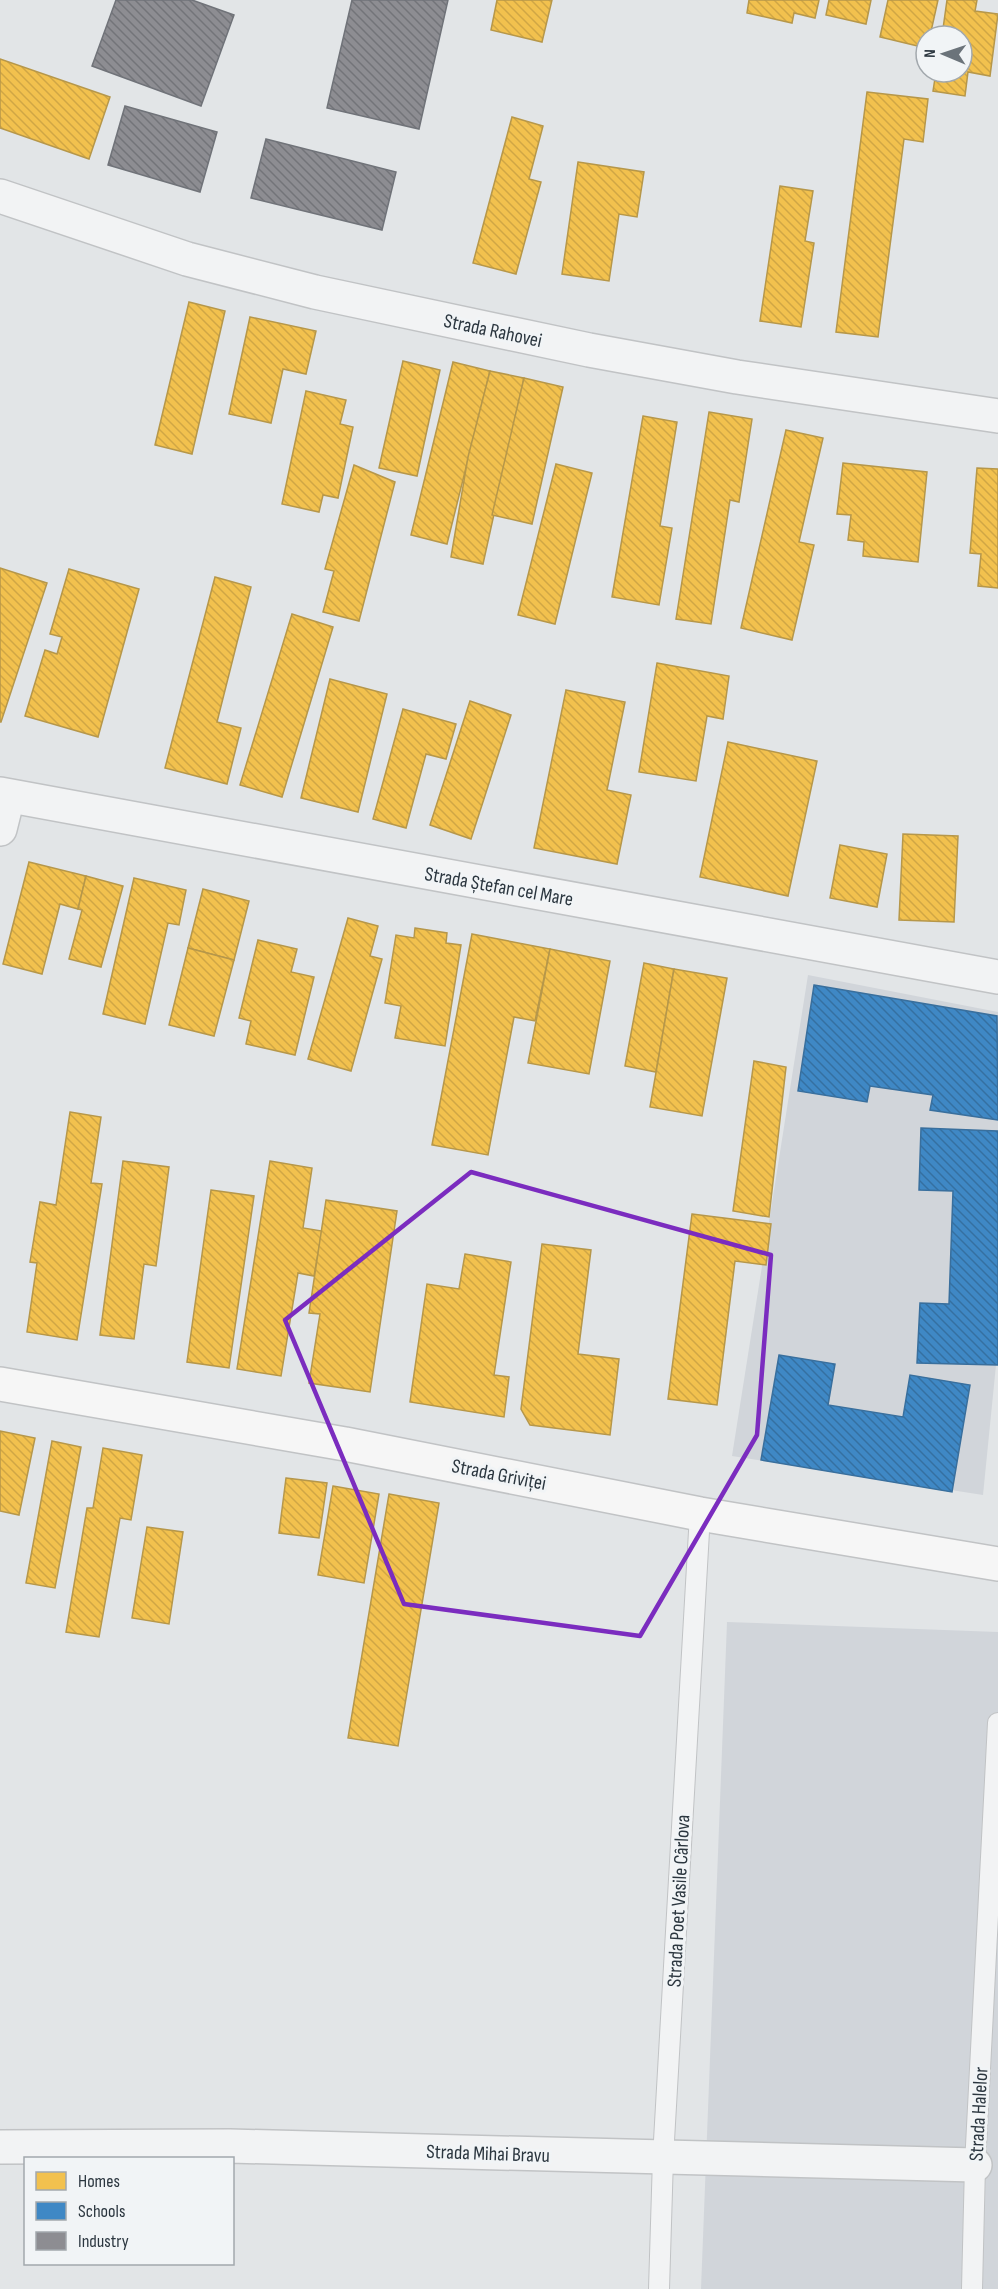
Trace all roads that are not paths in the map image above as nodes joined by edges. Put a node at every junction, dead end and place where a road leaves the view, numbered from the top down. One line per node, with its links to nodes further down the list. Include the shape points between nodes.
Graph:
1 (0, 195): 2 (street, Strada Rahovei, via 187,259 325,294 726,375)
2 (998, 416)
3 (4, 795): 4 (street); 5 (street, Strada Ștefan cel Mare)
4 (0, 829)
5 (998, 977)
6 (0, 1384): 7 (main road, Strada Griviței, via 345,1444)
7 (700, 1514): 8 (main road, Strada Griviței); 11 (lane, Strada Poet Vasile Cârlova)
8 (998, 1564)
9 (998, 1723): 12 (lane, Strada Halelor)
10 (0, 2147): 11 (street, Strada Mihai Bravu, via 230,2146)
11 (663, 2158): 12 (street, Strada Mihai Bravu); 13 (lane, Strada Poet Vasile Cârlova)
12 (975, 2165): 14 (lane, Strada Halelor)
13 (659, 2289)
14 (972, 2289)

